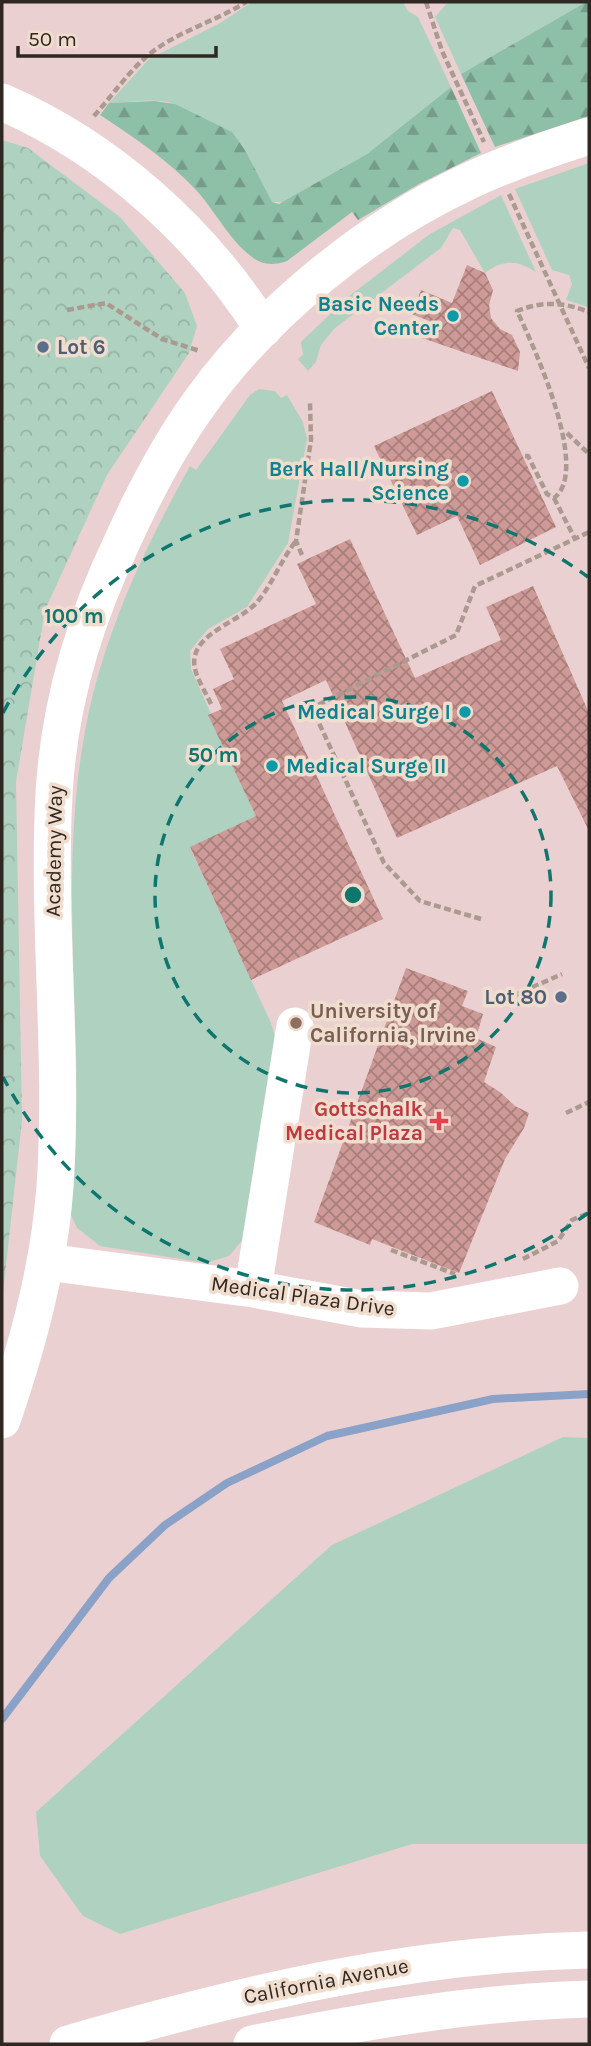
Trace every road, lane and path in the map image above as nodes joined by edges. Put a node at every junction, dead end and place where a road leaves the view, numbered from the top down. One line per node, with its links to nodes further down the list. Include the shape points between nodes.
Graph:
1 (246, 2): 4 (path, via 146,57)
2 (426, 2): 6 (path, via 442,51)
3 (2, 102): 10 (street, via 74,139 129,179 163,209 239,293)
4 (94, 116)
5 (589, 136): 10 (street, Academy Way, via 487,173 416,209 367,240)
6 (489, 152)
7 (507, 190): 12 (path)
8 (67, 310): 11 (path, via 106,303 162,339)
9 (589, 312): 14 (path, via 570,304 536,303 517,311 552,386)
10 (262, 329): 31 (street, Academy Way, via 202,399 151,479 102,585 69,687 54,790 58,1112)
11 (192, 349)
12 (589, 368)
13 (310, 402): 20 (path, via 311,440)
14 (567, 433): 15 (path); 17 (path, via 570,481 565,492)
15 (589, 454)
16 (525, 456): 17 (path)
17 (554, 498): 19 (path)
18 (589, 532): 19 (path)
19 (575, 539): 23 (path, via 475,586 456,635 312,708 384,863 419,901)
20 (296, 541): 21 (path); 22 (path, via 257,602 233,623 205,638 196,651 194,667)
21 (302, 555)
22 (211, 704)
23 (481, 919)
24 (562, 974): 25 (path)
25 (513, 996)
26 (295, 1026): 35 (street)
27 (589, 1102): 28 (path)
28 (566, 1113)
29 (589, 1213): 32 (path, via 572,1220 558,1241)
30 (391, 1250): 33 (path)
31 (46, 1262): 35 (street, Medical Plaza Drive); 36 (street, Academy Way)
32 (515, 1264)
33 (461, 1277)
34 (560, 1286): 35 (street, Medical Plaza Drive, via 431,1311 362,1309)
35 (253, 1289)
36 (2, 1420)
37 (589, 1950): 39 (street, California Avenue, via 391,1967 279,1987)
38 (589, 1999): 40 (street, via 511,2001)
39 (68, 2044)
40 (252, 2044)

